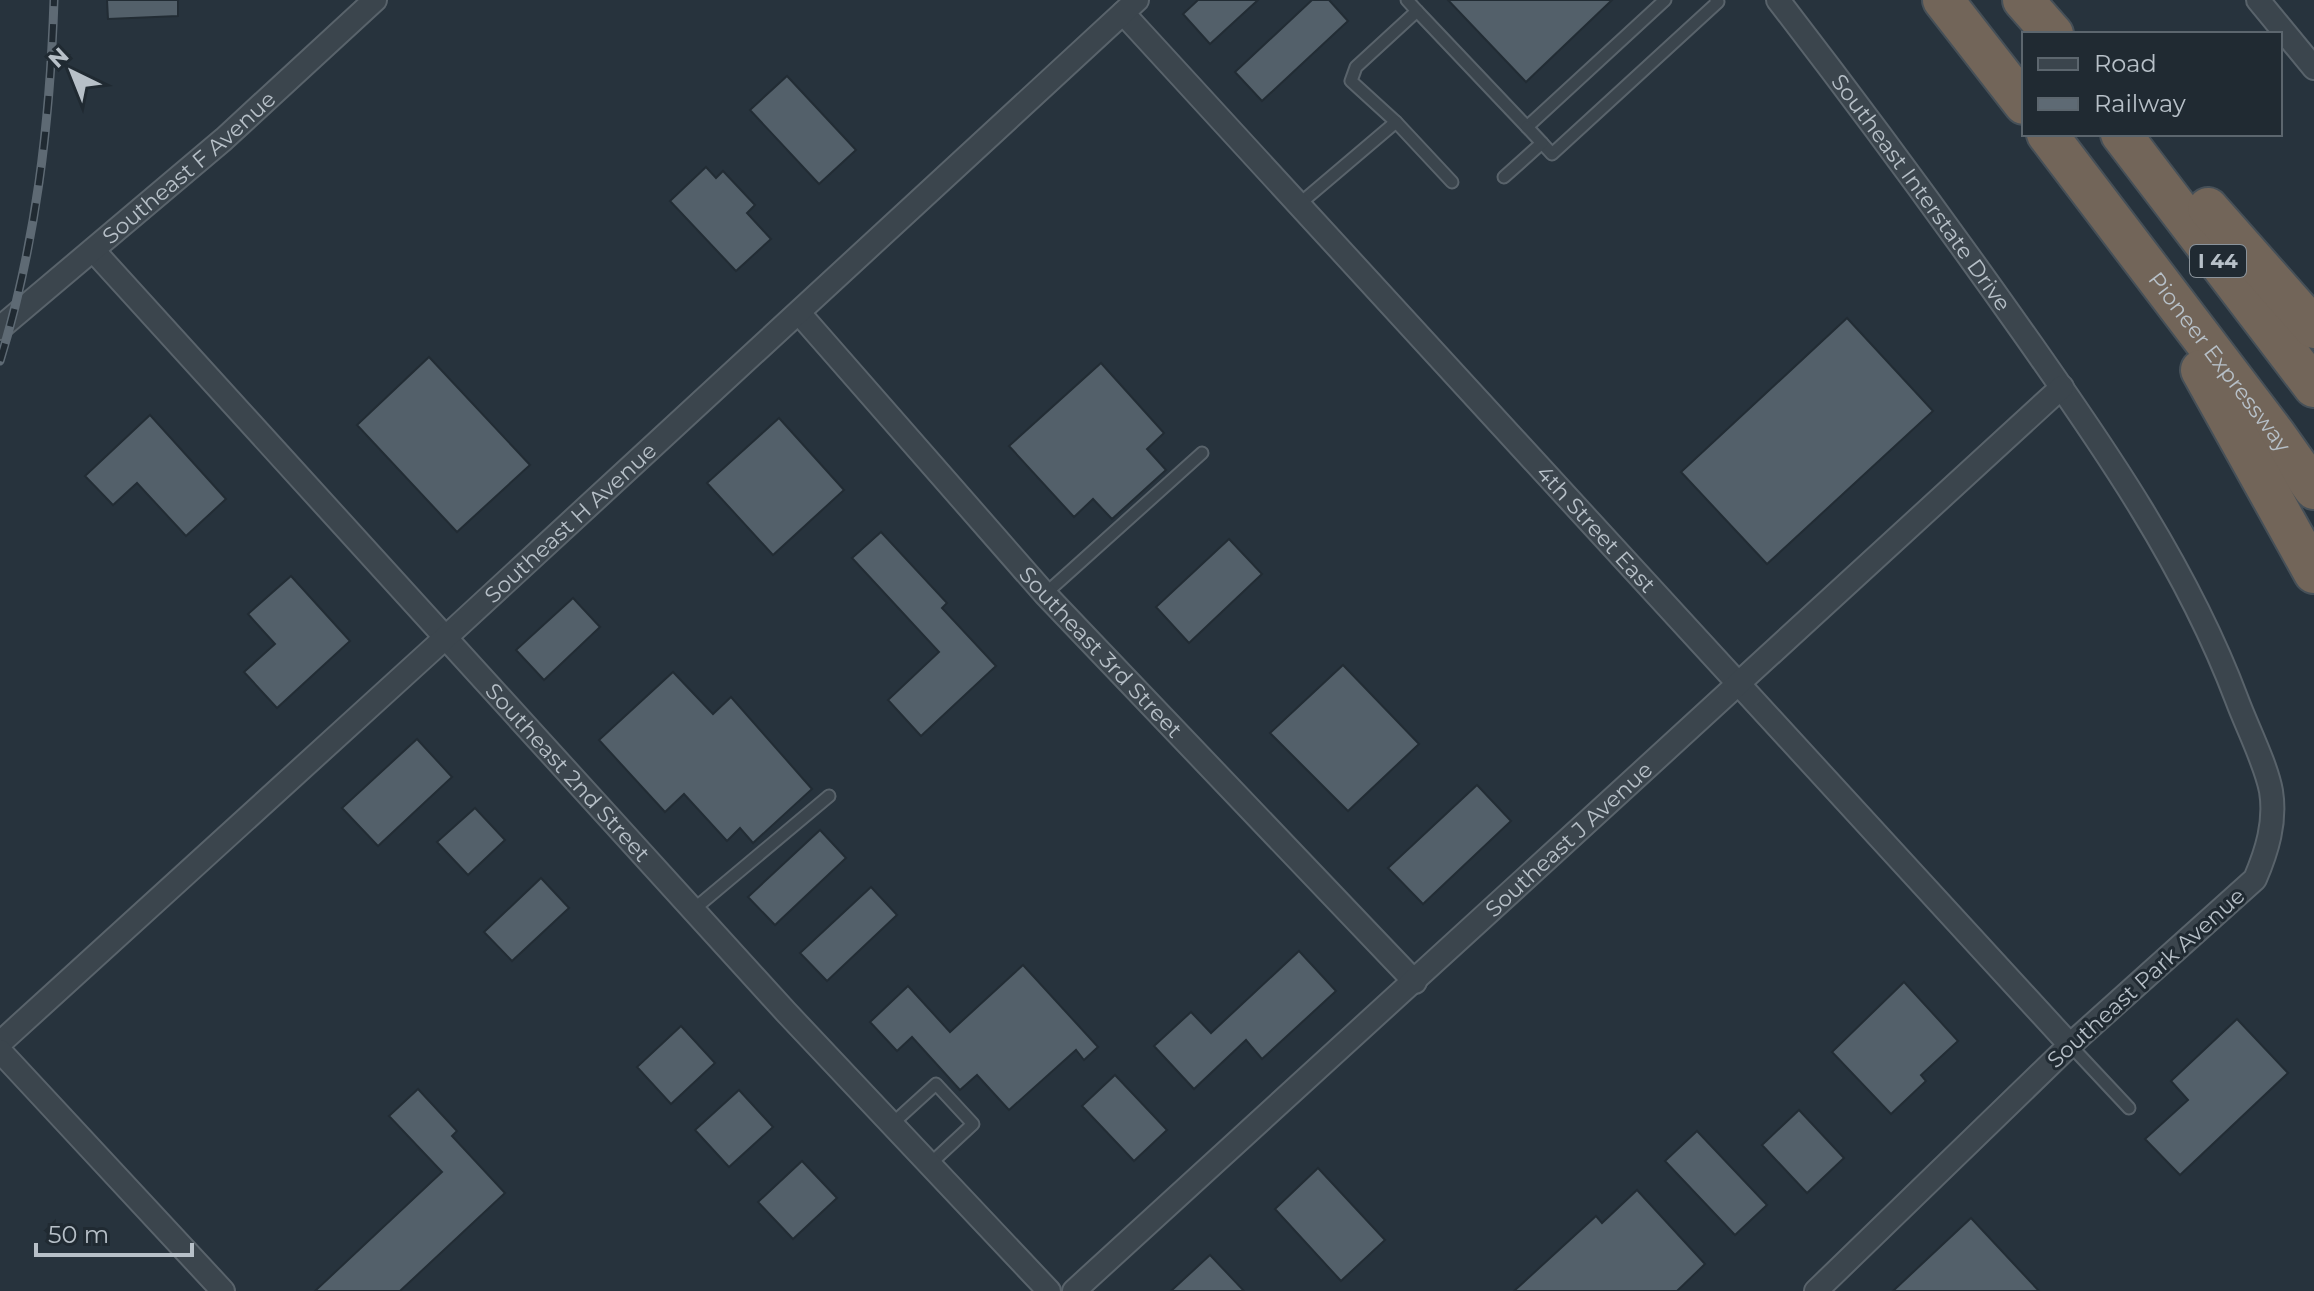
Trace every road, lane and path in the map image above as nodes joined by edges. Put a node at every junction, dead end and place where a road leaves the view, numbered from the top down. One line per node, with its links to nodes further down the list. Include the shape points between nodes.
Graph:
1 (375, 0): 25 (street, Southeast F Avenue)
2 (1407, 0): 10 (lane)
3 (1665, 0): 16 (lane)
4 (1716, 0): 20 (lane, via 1552,154)
5 (1778, 0): 29 (street, Southeast Interstate Drive, via 1904,164)
6 (1943, 0): 14 (highway)
7 (2021, 0): 11 (highway); 12 (highway)
8 (2258, 0): 13 (street)
9 (1130, 7): 23 (street, 4th Street East); 26 (street, Southeast H Avenue)
10 (1417, 11): 15 (lane, via 1356,67 1351,81); 16 (lane)
11 (2044, 32)
12 (2051, 32)
13 (2314, 68)
14 (2022, 101)
15 (1396, 122): 22 (lane); 23 (lane)
16 (1527, 127): 20 (lane)
17 (2049, 136): 24 (highway, I 44)
18 (2123, 136): 30 (highway, I 44)
19 (2144, 136): 28 (highway)
20 (1542, 143): 21 (lane)
21 (1504, 177)
22 (1452, 182)
23 (1297, 206): 36 (street, 4th Street East)
24 (2125, 234): 32 (highway, Pioneer Expressway / I 44); 33 (highway)
25 (93, 250): 27 (street, Southeast F Avenue); 35 (street, Southeast 2nd Street)
26 (799, 313): 34 (street, Southeast 3rd Street); 35 (street, Southeast H Avenue)
27 (0, 328)
28 (2314, 328)
29 (2062, 387): 36 (street, Southeast J Avenue); 41 (street, Southeast Park Avenue, via 2144,512 2219,650 2271,789 2273,818 2255,879)
30 (2314, 387)
31 (1202, 453): 34 (lane)
32 (2314, 489)
33 (2314, 573)
34 (1045, 594): 39 (street, Southeast 3rd Street)
35 (445, 638): 38 (street, Southeast 2nd Street); 40 (street, Southeast H Avenue)
36 (1737, 683): 39 (street, Southeast J Avenue); 41 (street, 4th Street East)
37 (829, 796): 38 (lane)
38 (693, 910): 44 (street, Southeast 2nd Street)
39 (1415, 982): 48 (street, Southeast J Avenue)
40 (0, 1043)
41 (2070, 1045): 43 (lane); 49 (street, Southeast Park Avenue)
42 (0, 1051): 46 (street)
43 (2129, 1108)
44 (892, 1124): 45 (street, Southeast 2nd Street); 45 (lane, via 936,1084 973,1124)
45 (930, 1164): 47 (street, Southeast 2nd Street)
46 (223, 1291)
47 (1049, 1291)
48 (1074, 1291)
49 (1816, 1291)

